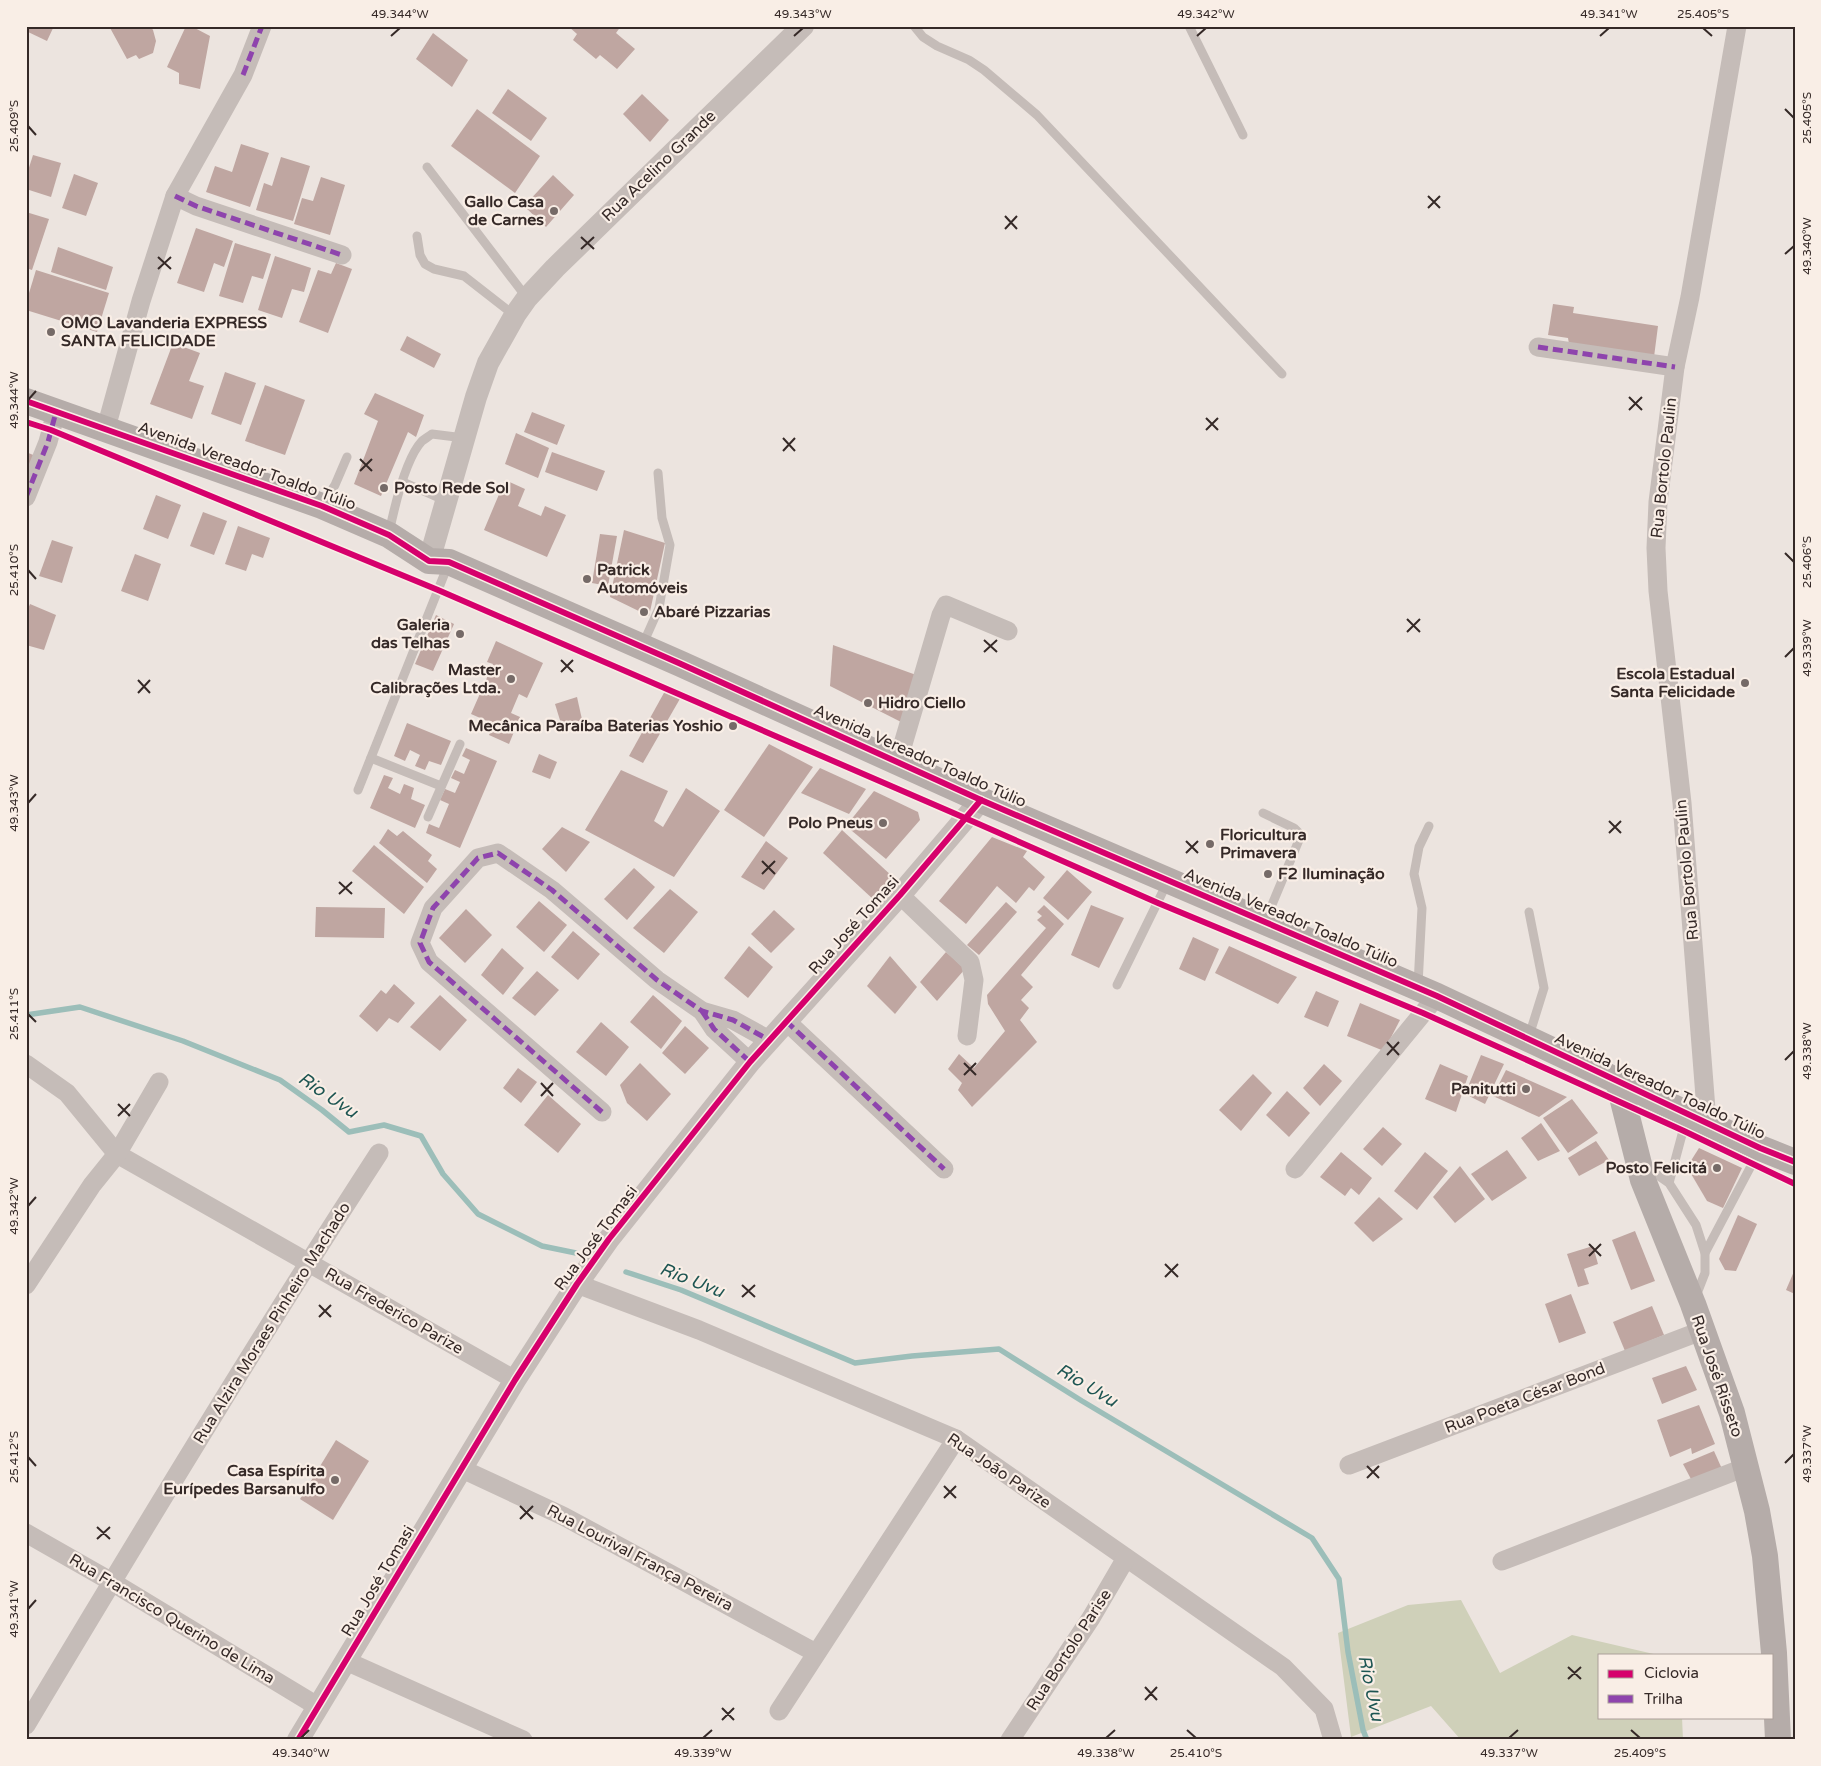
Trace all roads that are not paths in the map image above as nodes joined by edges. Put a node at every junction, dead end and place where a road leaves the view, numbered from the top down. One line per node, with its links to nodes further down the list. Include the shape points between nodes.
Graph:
1 (261, 26): 8 (street, via 243,75)
2 (802, 26): 11 (street, Rua Acelino Grande, via 555,268)
3 (914, 26): 14 (lane, via 937,46 970,60 984,70 1037,115)
4 (1189, 26): 6 (lane)
5 (1737, 26): 13 (street, Rua Bortolo Paulin, via 1690,297)
6 (1243, 135)
7 (427, 168): 11 (lane)
8 (175, 196): 10 (street); 17 (street, via 141,300)
9 (417, 236): 11 (lane, via 425,264 464,276)
10 (342, 255)
11 (521, 307): 18 (street, Rua Acelino Grande, via 488,363)
12 (1538, 347): 13 (street)
13 (1674, 367): 54 (street, Rua Bortolo Paulin, via 1658,502 1656,548 1682,803)
14 (1282, 374)
15 (26, 401): 16 (main road, Avenida Vereador Toaldo Túlio)
16 (56, 412): 17 (main road, Avenida Vereador Toaldo Túlio); 22 (street)
17 (106, 428): 24 (main road, Avenida Vereador Toaldo Túlio)
18 (464, 438): 21 (lane, via 432,434 422,442); 23 (street, Rua Acelino Grande)
19 (346, 457): 24 (lane)
20 (658, 473): 28 (lane, via 662,518 670,545 659,608)
21 (402, 482): 23 (lane); 25 (lane)
22 (26, 497)
23 (446, 501): 26 (street, Rua Acelino Grande)
24 (322, 506): 25 (main road, Avenida Vereador Toaldo Túlio)
25 (389, 535): 26 (main road, Avenida Vereador Toaldo Túlio)
26 (439, 562): 28 (main road, Avenida Vereador Toaldo Túlio); 30 (lane)
27 (1008, 631): 31 (street, via 946,605)
28 (642, 646): 31 (main road, Avenida Vereador Toaldo Túlio)
29 (460, 744): 32 (lane)
30 (371, 758): 32 (lane); 33 (lane)
31 (898, 761): 34 (main road, Avenida Vereador Toaldo Túlio)
32 (441, 786): 36 (lane)
33 (358, 790)
34 (981, 800): 38 (main road, Avenida Vereador Toaldo Túlio); 39 (street, Rua José Tomasi)
35 (1263, 813): 41 (lane, via 1299,833)
36 (428, 817)
37 (1429, 826): 43 (lane, via 1414,874 1422,908)
38 (1169, 881): 41 (main road, Avenida Vereador Toaldo Túlio); 42 (lane)
39 (900, 895): 45 (street, Rua José Tomasi); 46 (street, via 970,962 974,980)
40 (1529, 912): 47 (lane, via 1544,988)
41 (1265, 922): 43 (main road, Avenida Vereador Toaldo Túlio)
42 (1117, 985)
43 (1427, 992): 47 (main road, Avenida Vereador Toaldo Túlio); 59 (street)
44 (702, 1011): 48 (street, via 733,1020); 49 (street, via 714,1029); 53 (street, via 657,980 552,890 498,853 478,858 432,908 420,943 429,962)
45 (786, 1021): 48 (street, Rua José Tomasi); 60 (street)
46 (967, 1036)
47 (1528, 1039): 51 (main road, Avenida Vereador Toaldo Túlio)
48 (769, 1040): 49 (street, Rua José Tomasi)
49 (750, 1062): 65 (street, Rua José Tomasi)
50 (26, 1064): 57 (street, via 67,1093)
51 (1618, 1081): 54 (main road, Avenida Vereador Toaldo Túlio); 61 (main road, Rua José Risseto)
52 (159, 1082): 57 (street)
53 (602, 1112)
54 (1697, 1118): 55 (main road, Avenida Vereador Toaldo Túlio); 62 (lane)
55 (1760, 1148): 58 (main road, Avenida Vereador Toaldo Túlio); 63 (lane)
56 (378, 1153): 64 (street, Rua Alzira Moraes Pinheiro Machado)
57 (116, 1154): 64 (street, Rua Frederico Parize); 66 (street, via 92,1184)
58 (1795, 1162)
59 (1295, 1169)
60 (944, 1170)
61 (1643, 1180): 62 (lane, via 1656,1174); 67 (main road, Rua José Risseto)
62 (1670, 1183): 63 (lane, via 1696,1224)
63 (1705, 1253): 67 (lane, via 1705,1274)
64 (308, 1262): 69 (street, Rua Frederico Parize); 77 (street, Rua Alzira Moraes Pinheiro Machado)
65 (577, 1284): 69 (street, Rua José Tomasi); 70 (street, Rua João Parize, via 699,1330)
66 (26, 1285)
67 (1693, 1304): 68 (main road, Rua José Risseto)
68 (1701, 1331): 71 (street, Rua Poeta César Bond); 72 (main road, Rua José Risseto, via 1732,1413)
69 (515, 1380): 73 (street, Rua José Tomasi)
70 (956, 1439): 75 (street, Rua João Parize); 78 (street)
71 (1349, 1465)
72 (1746, 1468): 76 (street); 87 (main road, Rua José Risseto, via 1765,1556)
73 (462, 1469): 78 (street, Rua Lourival França Pereira, via 563,1516); 79 (street, Rua José Tomasi)
74 (26, 1533): 77 (street, Rua Francisco Querino de Lima)
75 (1126, 1558): 85 (street, Rua Bortolo Parise, via 1091,1618); 86 (street, Rua João Parize, via 1283,1668 1324,1709)
76 (1502, 1561)
77 (112, 1582): 80 (street, Rua Francisco Querino de Lima); 82 (street, Rua Alzira Moraes Pinheiro Machado)
78 (816, 1652): 81 (street)
79 (346, 1660): 80 (street, Rua José Tomasi); 84 (street)
80 (317, 1706): 83 (street, Rua José Tomasi)
81 (779, 1711)
82 (26, 1725)
83 (298, 1740)
84 (524, 1740)
85 (1010, 1740)
86 (1333, 1740)
87 (1778, 1740)

